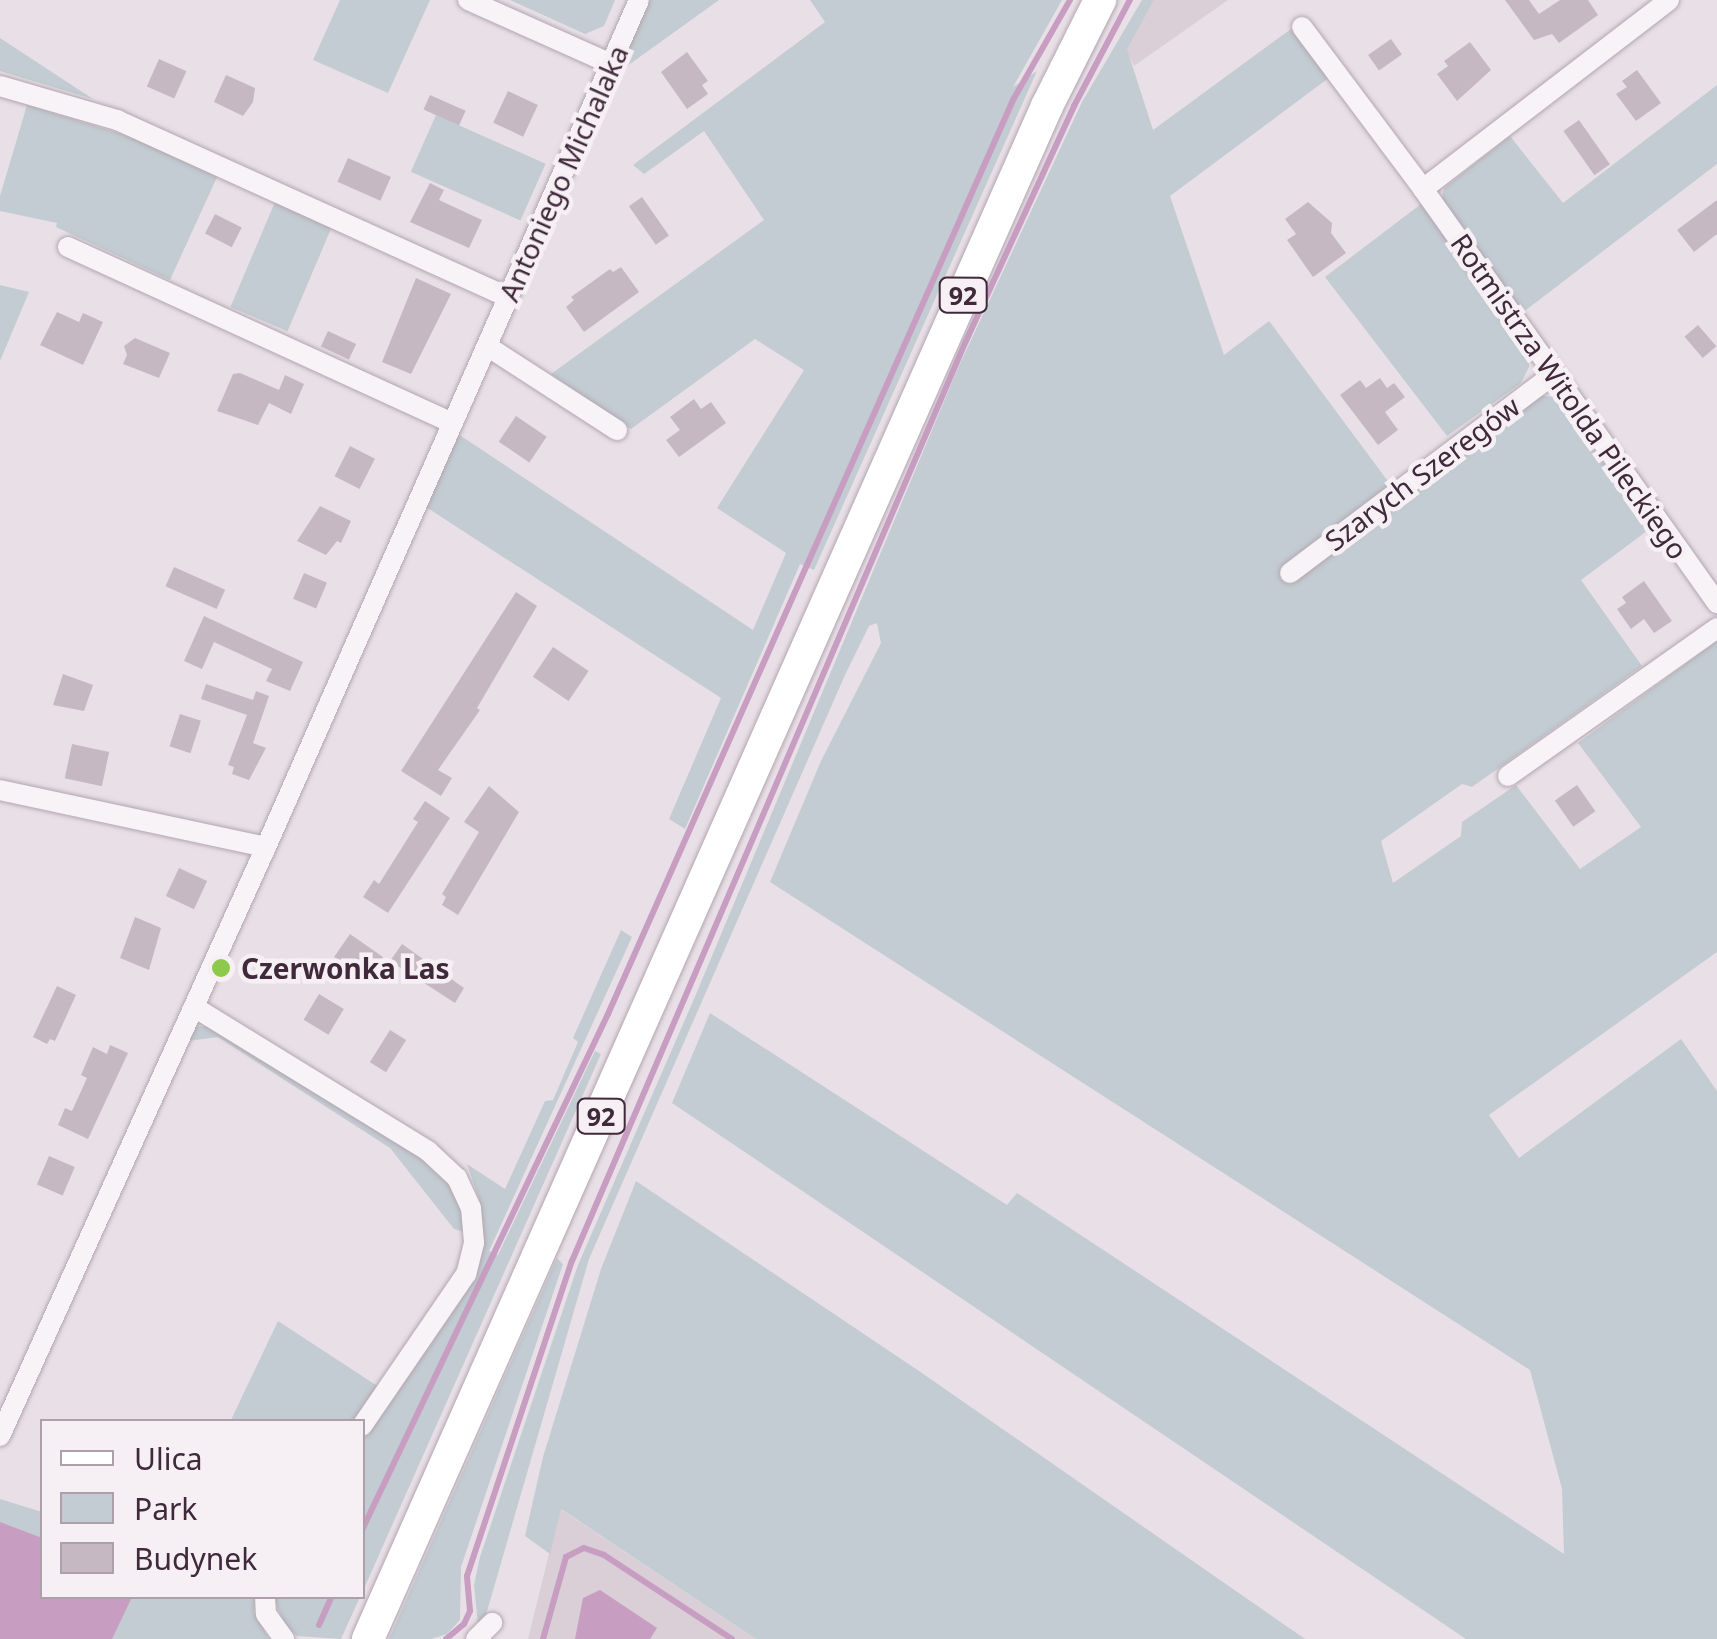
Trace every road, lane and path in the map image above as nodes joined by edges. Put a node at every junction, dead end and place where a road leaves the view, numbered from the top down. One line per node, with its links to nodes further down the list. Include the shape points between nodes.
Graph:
1 (468, 0): 6 (street)
2 (639, 0): 6 (street, Antoniego Michalaka)
3 (1100, 0): 27 (main road, 92, via 1046,106)
4 (1670, 0): 8 (street)
5 (1302, 27): 8 (street, Rotmistrza Witolda Pileckiego)
6 (611, 64): 10 (street, Antoniego Michalaka)
7 (0, 86): 10 (street, via 116,120)
8 (1423, 189): 12 (street, Rotmistrza Witolda Pileckiego)
9 (68, 247): 13 (street)
10 (508, 296): 11 (street, Antoniego Michalaka)
11 (487, 346): 13 (street, Antoniego Michalaka); 14 (street)
12 (1554, 374): 15 (street, Szarych Szeregów); 16 (street, Rotmistrza Witolda Pileckiego)
13 (453, 423): 20 (street, Antoniego Michalaka)
14 (617, 430)
15 (1290, 572)
16 (1717, 603)
17 (1717, 628): 18 (street)
18 (1508, 776)
19 (0, 790): 20 (street)
20 (266, 847): 21 (street, Antoniego Michalaka)
21 (194, 1007): 22 (street, via 428,1151 457,1178 470,1208 474,1243 466,1274); 23 (street, Antoniego Michalaka)
22 (365, 1422)
23 (0, 1436)
24 (265, 1599): 26 (street, via 266,1614)
25 (492, 1623): 28 (street)
26 (284, 1639)
27 (368, 1639)
28 (476, 1639)

